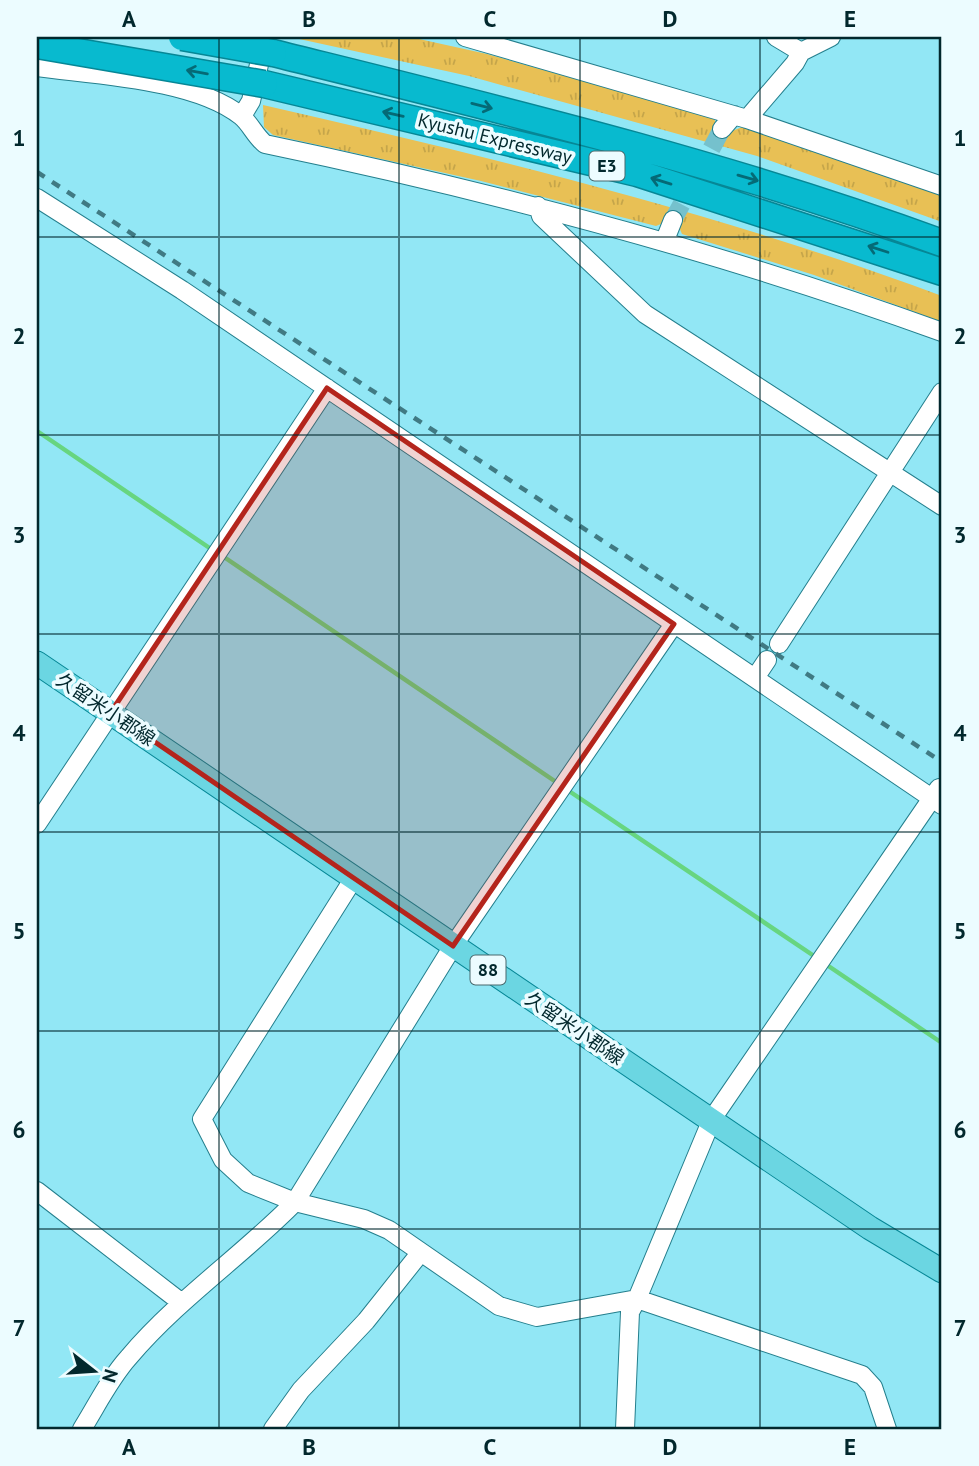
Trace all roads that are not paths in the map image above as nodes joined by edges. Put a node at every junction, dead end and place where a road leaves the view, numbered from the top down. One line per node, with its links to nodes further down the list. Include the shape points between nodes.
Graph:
1 (182, 37): 6 (highway, Kyushu Expressway / E3, bridge)
2 (465, 37): 10 (street)
3 (776, 37): 7 (street)
4 (831, 37): 7 (street)
5 (37, 44): 17 (highway, Kyushu Expressway / E3, one-way to 5, bridge, via 637,173 264,84)
6 (269, 45): 9 (street); 16 (highway, Kyushu Expressway / E3, one-way to 16, via 774,186)
7 (801, 52): 10 (street, via 796,63)
8 (37, 67): 9 (street, via 184,88)
9 (242, 116): 13 (street, via 265,144)
10 (735, 121): 11 (street)
11 (942, 186)
12 (37, 198): 19 (street)
13 (538, 206): 15 (street); 21 (street, via 541,216 645,314)
14 (673, 220): 15 (street)
15 (665, 240): 18 (street, via 815,286)
16 (942, 243)
17 (942, 272)
18 (942, 332)
19 (327, 388): 23 (street); 28 (street)
20 (942, 392): 21 (street)
21 (891, 474): 22 (street); 24 (street)
22 (942, 506)
23 (674, 624): 27 (street); 32 (street)
24 (779, 644)
25 (766, 660): 27 (street)
26 (37, 663): 28 (main road, 久留米小郡線 / 88)
27 (755, 678): 29 (street)
28 (111, 712): 30 (street); 31 (main road, 久留米小郡線 / 88)
29 (937, 797): 33 (street)
30 (37, 824)
31 (354, 878): 32 (main road, 久留米小郡線 / 88); 35 (street, via 202,1119 235,1174)
32 (453, 946): 33 (main road, 久留米小郡線 / 88); 35 (street)
33 (712, 1119): 37 (main road, 久留米小郡線 / 88, via 870,1228); 38 (street)
34 (37, 1191): 39 (street)
35 (295, 1202): 36 (street, via 364,1219); 39 (street)
36 (421, 1252): 38 (street, via 481,1296 518,1313 537,1317); 41 (street, via 366,1321 301,1390)
37 (942, 1271)
38 (637, 1299): 42 (street, via 630,1312); 43 (street, via 862,1375 873,1387)
39 (182, 1303): 40 (street, via 129,1357)
40 (82, 1429)
41 (273, 1429)
42 (625, 1429)
43 (887, 1429)

